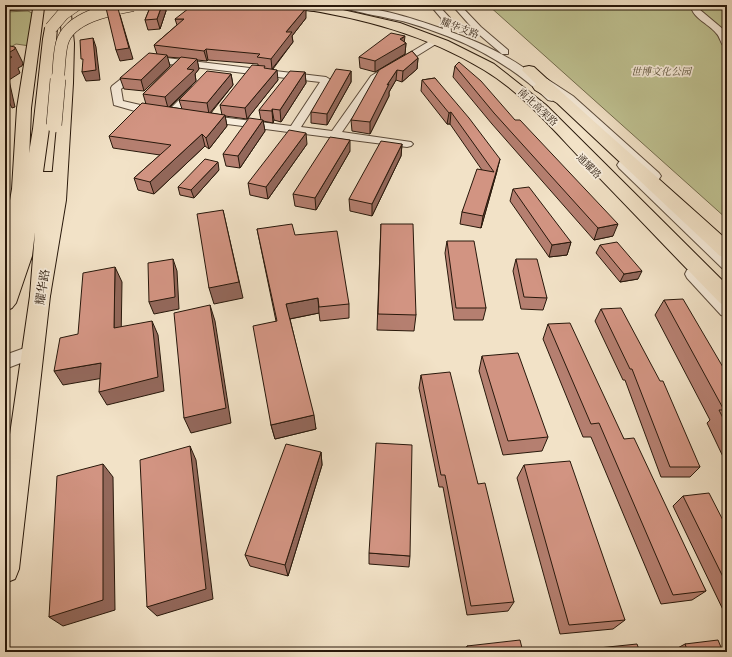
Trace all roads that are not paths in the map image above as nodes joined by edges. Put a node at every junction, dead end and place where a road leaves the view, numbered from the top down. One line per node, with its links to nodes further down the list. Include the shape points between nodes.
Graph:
1 (42, 5): 12 (main road); 43 (main road, via 24,108 20,189)
2 (65, 5): 44 (main road, 耀华路, via 68,43 64,136 58,200)
3 (76, 5): 35 (highway, bridge, via 63,14 52,28 49,39)
4 (134, 5): 35 (highway, bridge, via 94,15 68,30 62,42)
5 (280, 5): 16 (street, 耀华支路, via 353,16)
6 (296, 5): 46 (highway, 南北高架路, via 367,18 424,36 465,54 511,82 542,108)
7 (338, 5): 11 (street, 耀华支路); 42 (highway, 南北高架路, via 430,32 476,52 522,80)
8 (434, 5): 13 (street)
9 (456, 5): 21 (street, via 478,29)
10 (695, 5): 17 (street, via 695,10 721,32)
11 (354, 6): 14 (street, 耀华支路)
12 (5, 7)
13 (442, 14): 14 (street, via 443,23); 15 (street, via 448,23)
14 (430, 28): 15 (street, 耀华支路)
15 (447, 34): 26 (street, 耀华支路, via 492,52 519,69)
16 (433, 42): 37 (street, via 374,78); 46 (street, 通耀路, via 482,67 524,98)
17 (727, 45)
18 (181, 62): 19 (street); 22 (street); 30 (street, via 150,59 116,88 118,103)
19 (218, 66): 20 (street); 32 (street)
20 (251, 70): 23 (street); 24 (street)
21 (529, 70): 28 (highway); 39 (street, via 569,98)
22 (171, 72)
23 (289, 75): 25 (street); 36 (street, via 326,80)
24 (241, 83)
25 (279, 87)
26 (540, 87): 28 (highway); 41 (street)
27 (145, 98): 30 (street)
28 (562, 100): 40 (highway)
29 (222, 107): 33 (street)
30 (135, 108): 32 (street)
31 (260, 112): 34 (street)
32 (170, 114): 33 (street)
33 (212, 120): 34 (street)
34 (250, 125): 36 (street)
35 (48, 127): 44 (highway); 45 (highway, via 22,256)
36 (293, 131): 37 (street)
37 (334, 136): 38 (street)
38 (407, 144)
39 (727, 241)
40 (727, 251)
41 (727, 265)
42 (727, 276)
43 (5, 288)
44 (40, 296): 47 (main road, 耀华路)
45 (5, 303)
46 (727, 307)
47 (33, 351): 48 (street); 49 (main road, 耀华路)
48 (5, 362)
49 (5, 569)

